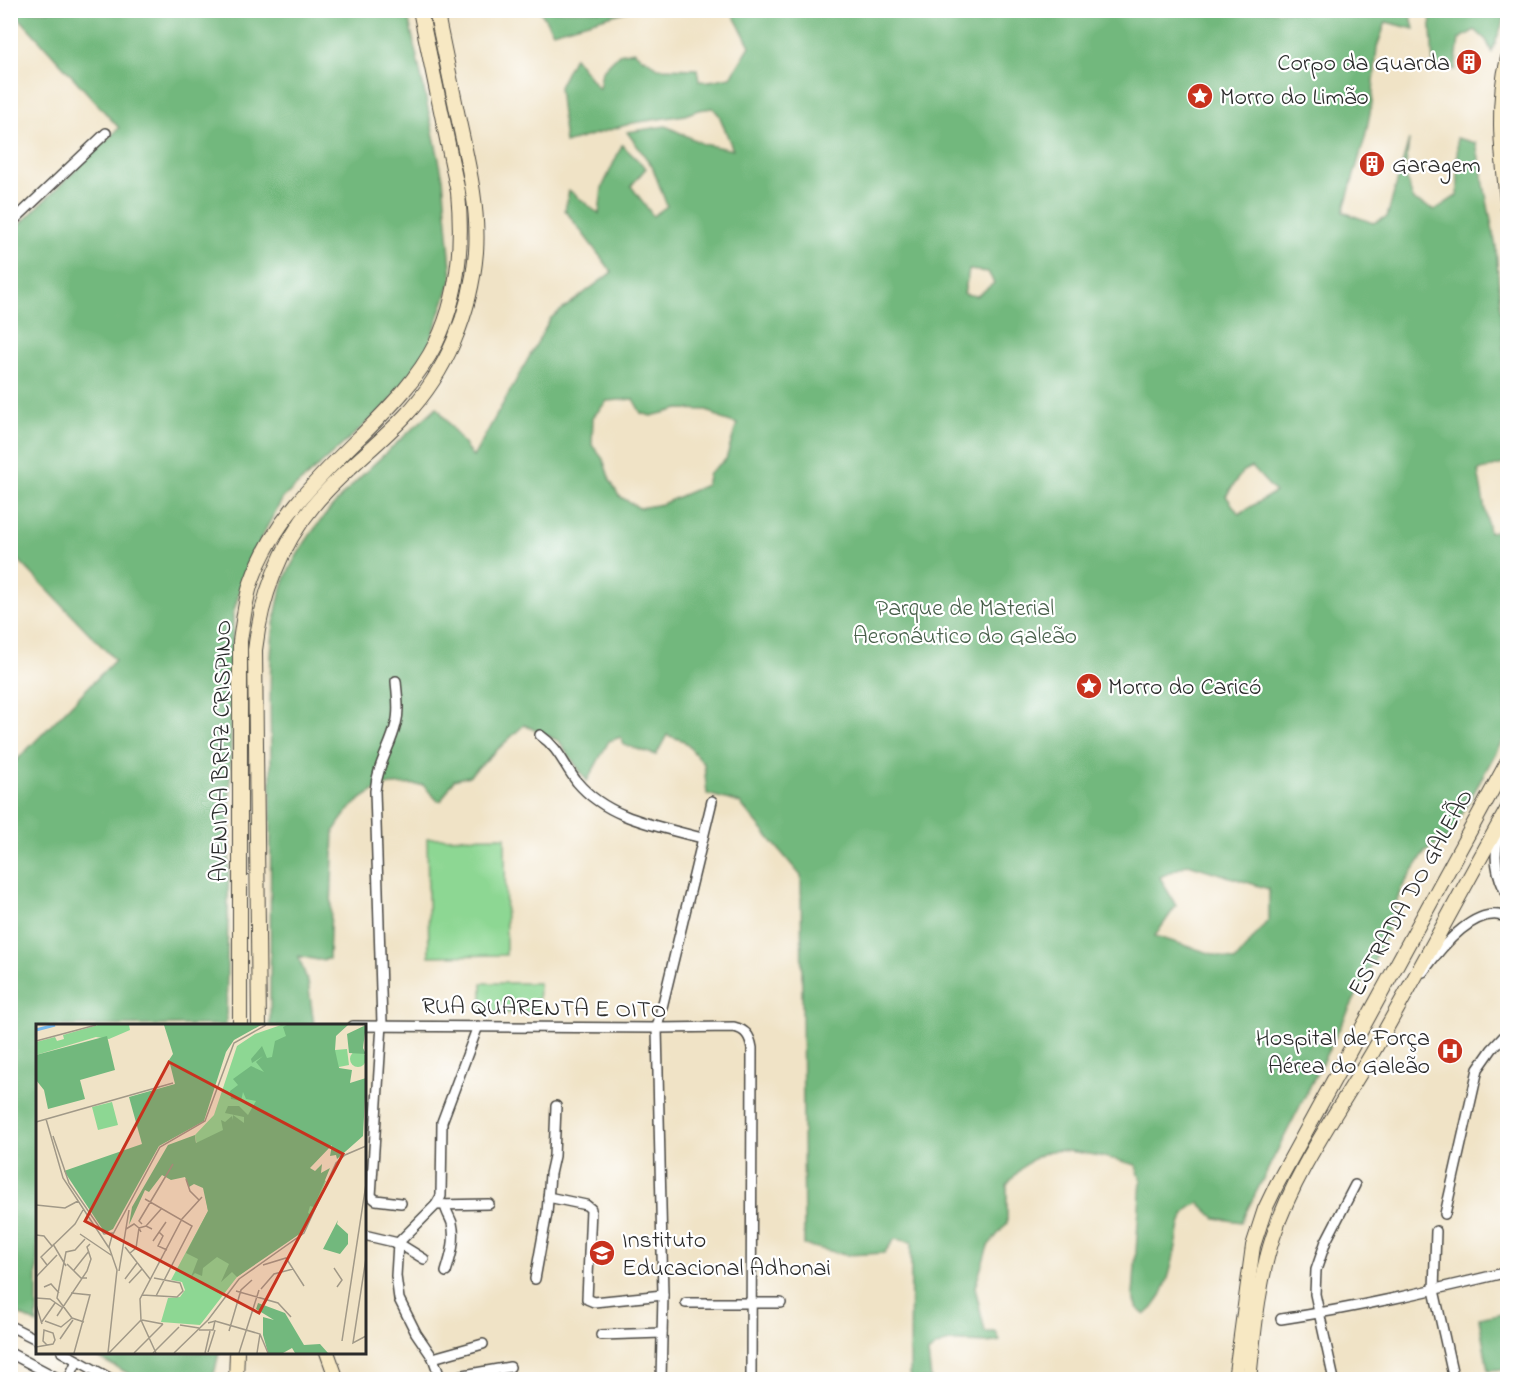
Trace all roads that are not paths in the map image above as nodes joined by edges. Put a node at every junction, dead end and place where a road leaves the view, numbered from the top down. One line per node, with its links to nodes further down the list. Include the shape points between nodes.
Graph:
1 (420, 10): 16 (main road, AVENIDA BRAZ CRISPINO, via 458,192 460,240 453,297 422,367 400,397 303,494 274,535 251,584 240,641)
2 (436, 10): 17 (main road, AVENIDA BRAZ CRISPINO, via 468,163 475,206 476,252 458,332 438,373 406,415 314,505 287,544 263,604 255,650)
3 (1508, 58): 5 (main road, via 1500,112)
4 (106, 133): 6 (street)
5 (1508, 211)
6 (10, 224)
7 (396, 681): 18 (street, via 396,723 378,770 375,791)
8 (540, 735): 13 (street, via 551,743 578,783 605,807 638,822)
9 (1508, 761): 66 (main road, ESTRADA DO GALEÃO, via 1265,1209 1253,1245)
10 (712, 801): 13 (street)
11 (1508, 808): 23 (main road, ESTRADA DO GALEÃO)
12 (1508, 814): 14 (street, via 1496,843 1496,859 1498,875)
13 (702, 838): 21 (street)
14 (1508, 896)
15 (1508, 918): 23 (street, via 1485,917 1452,935)
16 (240, 1024)
17 (259, 1024)
18 (382, 1024): 19 (street, RUA QUARENTA E OITO); 20 (street, RUA QUARENTA E OITO); 27 (street, via 371,1196)
19 (366, 1025)
20 (478, 1026): 21 (street, RUA QUARENTA E OITO); 29 (street, via 442,1122)
21 (657, 1028): 39 (street); 40 (street, RUA QUARENTA E OITO, via 734,1027 748,1035 752,1048)
22 (1508, 1032): 30 (street, via 1478,1069)
23 (1375, 1047): 67 (main road, ESTRADA DO GALEÃO, via 1283,1210 1261,1284)
24 (556, 1106): 26 (street)
25 (1355, 1185): 43 (street, via 1330,1232 1316,1270 1315,1294)
26 (548, 1197): 37 (street); 39 (street, via 591,1209 586,1292 590,1301)
27 (401, 1203)
28 (489, 1204): 29 (street)
29 (440, 1205): 33 (street); 35 (street, via 452,1222 452,1250)
30 (1445, 1214)
31 (1436, 1231): 38 (street)
32 (366, 1235): 33 (street)
33 (398, 1243): 34 (street); 54 (street, via 399,1299)
34 (424, 1259)
35 (446, 1272)
36 (1508, 1272): 38 (street)
37 (535, 1279)
38 (1434, 1290): 43 (street); 69 (street)
39 (663, 1295): 46 (street)
40 (751, 1302): 41 (street); 42 (street); 65 (street)
41 (686, 1303)
42 (781, 1303)
43 (1321, 1313): 44 (street); 68 (street)
44 (1281, 1319)
45 (10, 1326): 48 (street)
46 (662, 1333): 47 (street); 64 (street)
47 (601, 1335)
48 (36, 1339)
49 (483, 1344): 54 (street)
50 (10, 1353): 58 (street)
51 (64, 1354): 55 (street)
52 (327, 1354): 63 (main road)
53 (237, 1358): 61 (street); 62 (main road)
54 (433, 1358): 57 (street)
55 (77, 1361): 59 (street); 60 (street)
56 (510, 1367): 57 (street)
57 (441, 1379)
58 (61, 1380)
59 (68, 1380)
60 (113, 1380)
61 (230, 1380)
62 (236, 1380)
63 (337, 1380)
64 (661, 1380)
65 (751, 1380)
66 (1235, 1380)
67 (1249, 1380)
68 (1334, 1380)
69 (1454, 1380)

